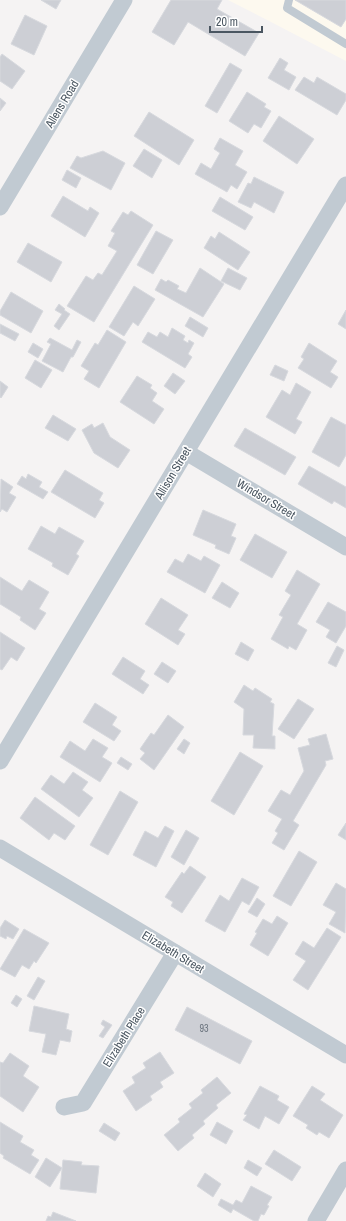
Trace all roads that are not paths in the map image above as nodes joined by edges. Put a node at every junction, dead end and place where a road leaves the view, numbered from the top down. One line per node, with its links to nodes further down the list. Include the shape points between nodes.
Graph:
1 (124, 0): 5 (street, Allens Road)
2 (290, 0): 3 (lane, via 287,8)
3 (346, 44)
4 (346, 185): 6 (street, Allison Street)
5 (0, 207)
6 (186, 452): 7 (street, Windsor Street); 8 (street, Allison Street)
7 (346, 547)
8 (0, 761)
9 (0, 848): 10 (street, Elizabeth Street)
10 (175, 953): 11 (street, Elizabeth Street); 12 (street, Elizabeth Place, via 83,1103)
11 (346, 1055)
12 (64, 1108)
13 (346, 1170): 14 (street)
14 (316, 1221)

